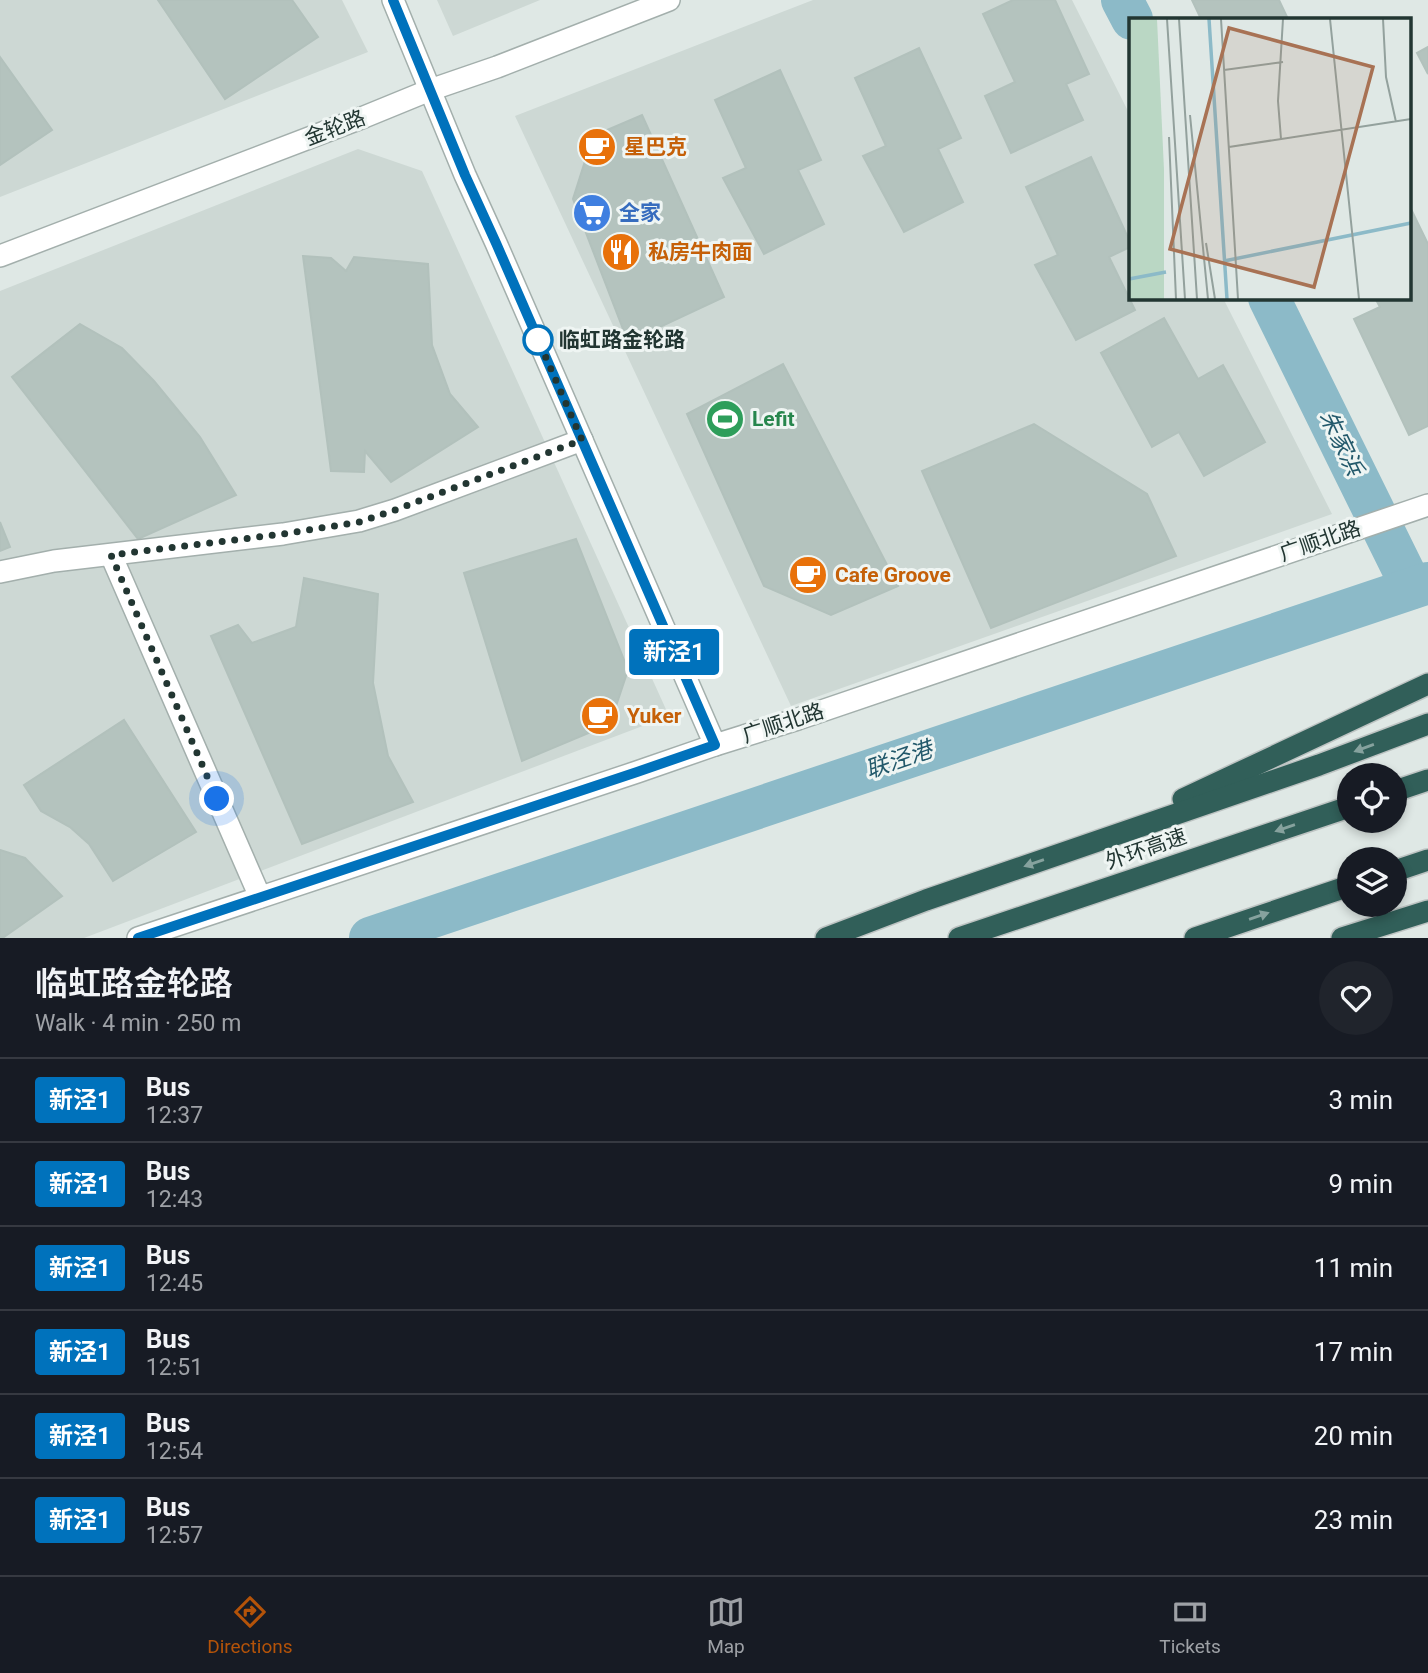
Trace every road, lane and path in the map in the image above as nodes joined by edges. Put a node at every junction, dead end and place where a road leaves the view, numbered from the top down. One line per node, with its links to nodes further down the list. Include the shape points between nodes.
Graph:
1 (393, 0): 3 (street)
2 (669, 0): 3 (street, 金轮路)
3 (430, 90): 4 (street, 金轮路); 5 (street)
4 (0, 256)
5 (582, 440): 7 (street, via 359,522); 11 (street)
6 (1420, 507): 11 (street, 广顺北路)
7 (111, 555): 8 (street); 19 (street)
8 (0, 572)
9 (1428, 684): 15 (highway)
10 (1428, 724): 15 (highway, one-way to 15)
11 (715, 745): 19 (street, 广顺北路)
12 (1428, 780): 13 (highway)
13 (1407, 787)
14 (1337, 811): 23 (highway, 外环高速, one-way to 23)
15 (1082, 846): 22 (highway, one-way to 22)
16 (1428, 860): 17 (highway)
17 (1407, 867)
18 (1337, 890): 24 (highway, one-way to 18)
19 (260, 897): 21 (street, 广顺北路)
20 (1428, 911): 25 (highway)
21 (138, 938)
22 (826, 938)
23 (959, 938)
24 (1195, 938)
25 (1342, 938)

